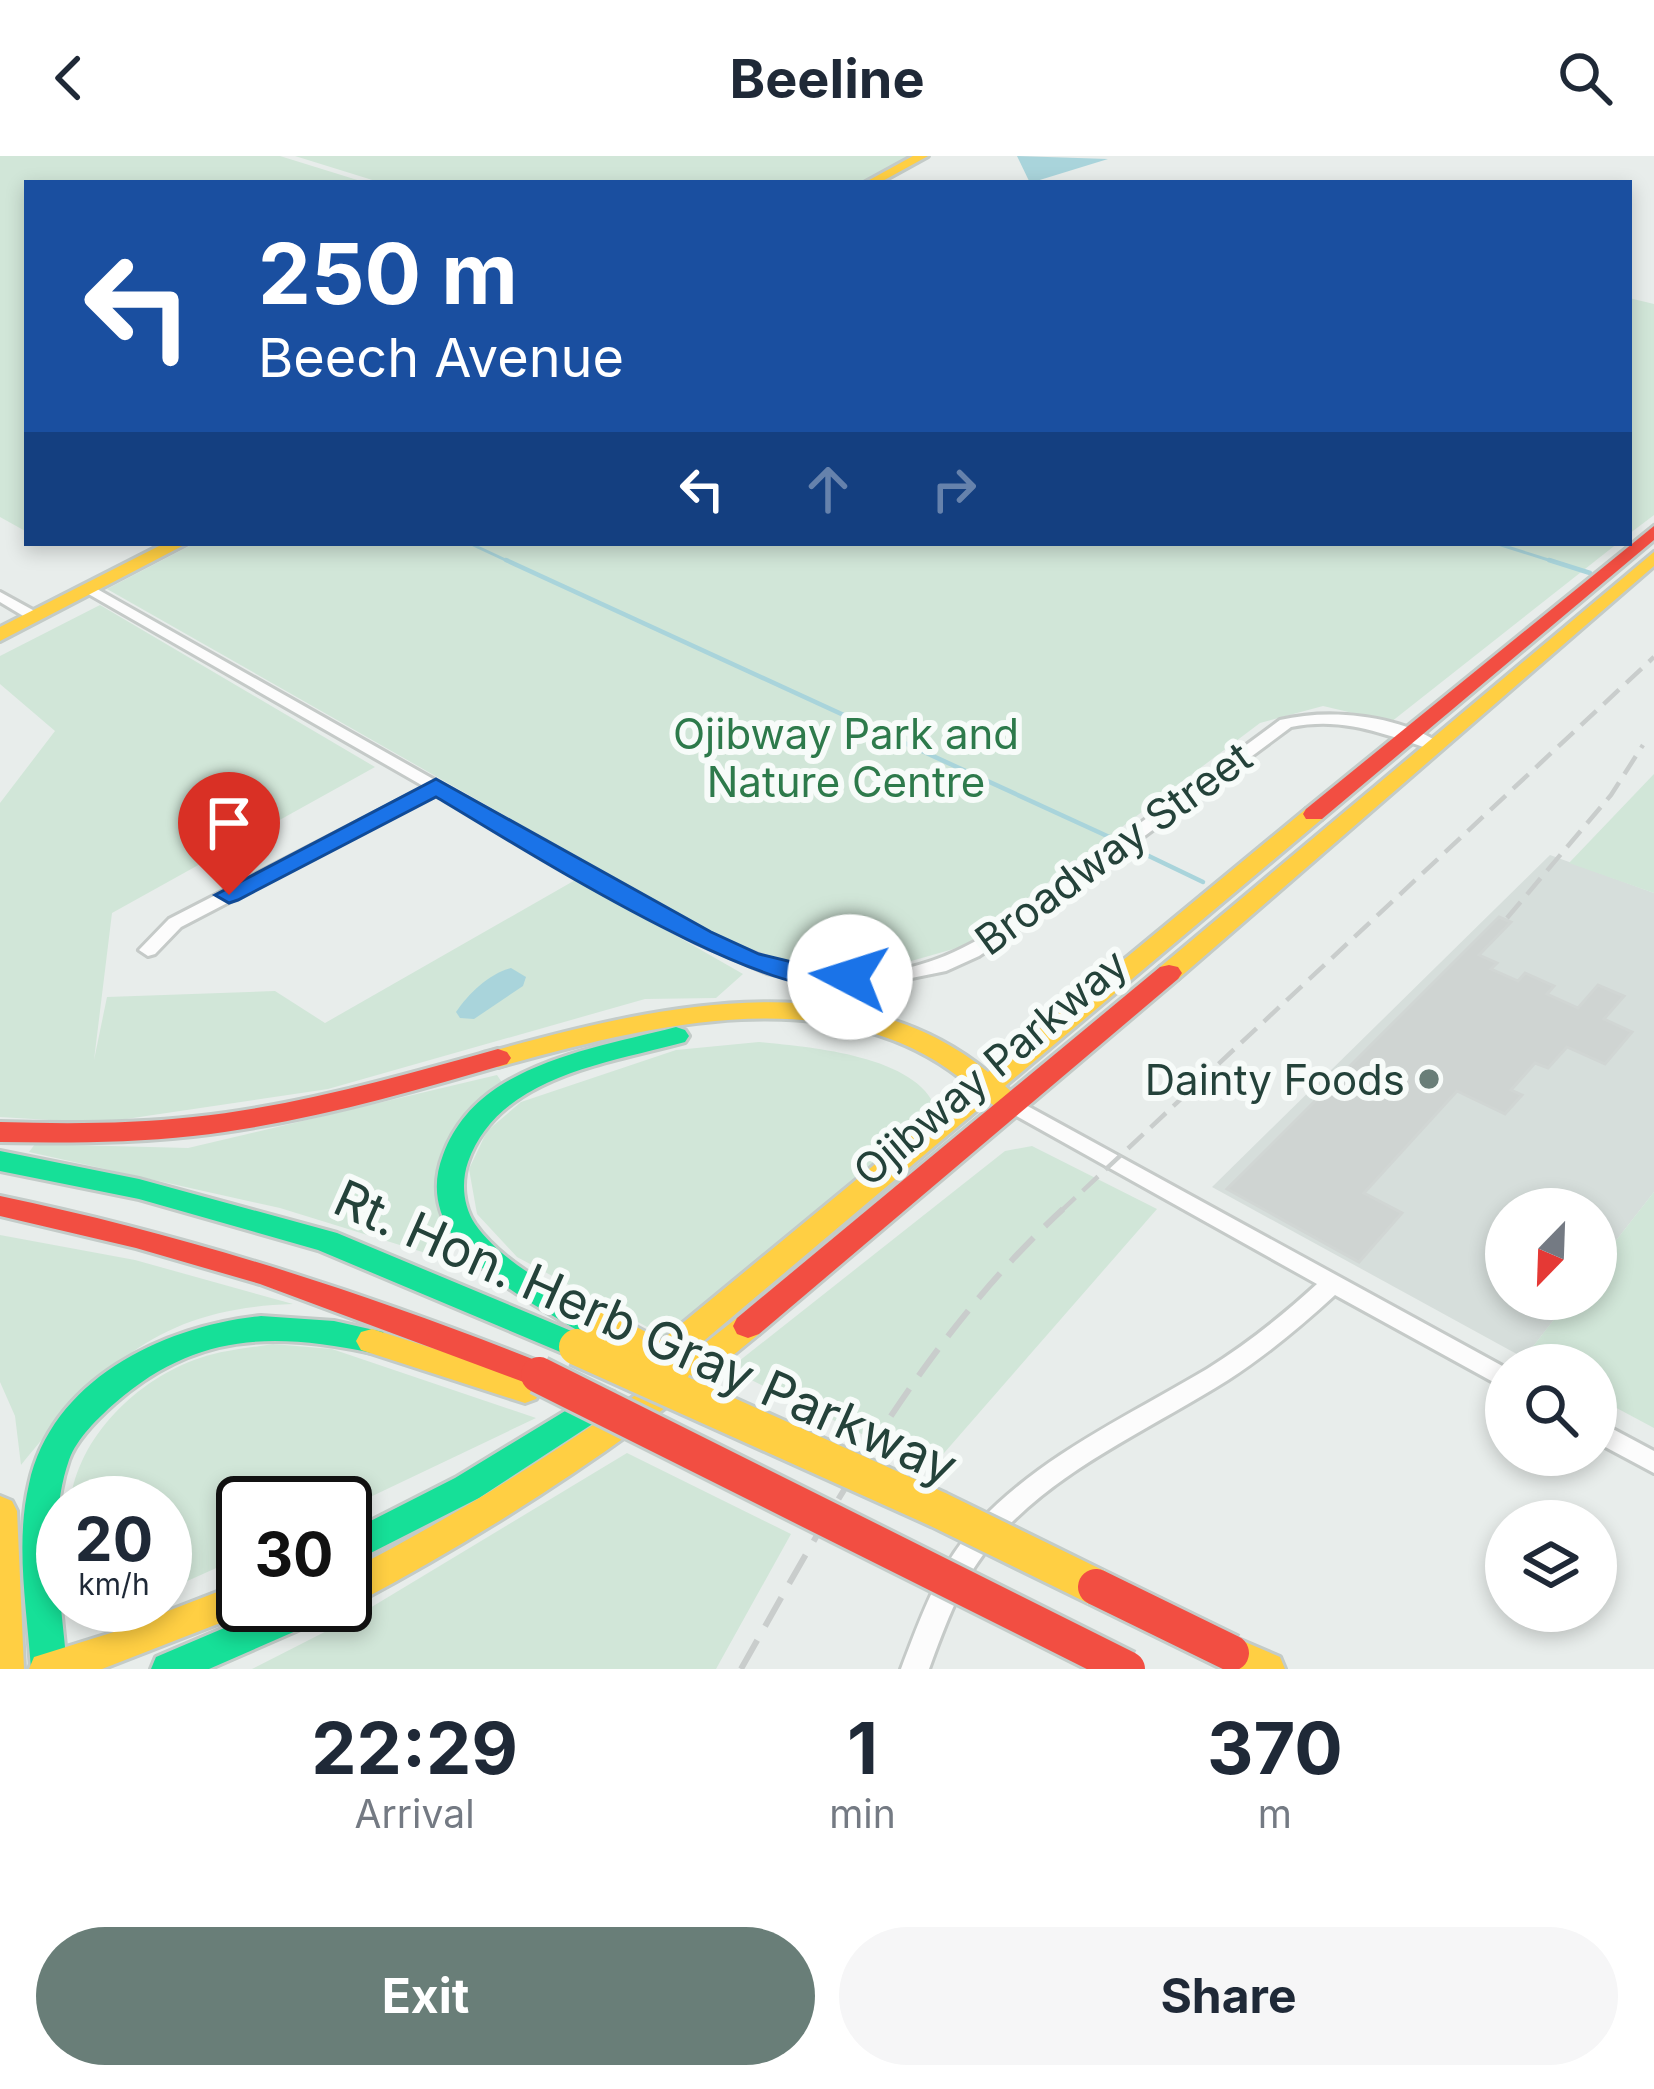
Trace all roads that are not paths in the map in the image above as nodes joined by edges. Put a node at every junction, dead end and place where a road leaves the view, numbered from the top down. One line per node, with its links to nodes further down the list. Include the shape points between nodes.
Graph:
1 (922, 156): 2 (main road)
2 (876, 180)
3 (1654, 531): 10 (main road, Ojibway Parkway)
4 (173, 546): 6 (main road)
5 (1654, 557): 11 (main road, Ojibway Parkway)
6 (90, 589): 8 (main road); 12 (street, Broadway Street)
7 (0, 596): 8 (street)
8 (35, 617): 9 (main road)
9 (0, 634)
10 (1408, 734): 11 (street, Broadway Street); 12 (street, Broadway Street, via 1341,717 1286,723 973,952 882,978 817,976 750,961); 14 (main road, Ojibway Parkway)
11 (1436, 746): 15 (main road, Ojibway Parkway)
12 (436, 787): 13 (street, via 189,915)
13 (148, 950)
14 (985, 1088): 15 (main road); 16 (main road, via 953,1058 876,1026 808,1012 730,1011 615,1029 236,1125 118,1136); 24 (main road, bridge, via 858,1039 771,1025 680,1035 559,1070 497,1100 474,1120 448,1168 457,1220 512,1272 600,1328); 26 (main road, Ojibway Parkway, via 634,1380 467,1488)
15 (1011, 1104): 19 (street); 27 (main road, Ojibway Parkway, via 654,1402 439,1543)
16 (0, 1132)
17 (0, 1160): 24 (main road, Rt. Hon. Herb Gray Parkway, bridge, via 327,1241)
18 (0, 1206): 21 (main road, Rt. Hon. Herb Gray Parkway, via 284,1276 394,1314)
19 (1334, 1282): 20 (street); 33 (street, via 1277,1336 1060,1465 1009,1505 951,1585)
20 (1485, 1367)
21 (532, 1383): 31 (main road, via 286,1322 227,1326 168,1345 84,1412 54,1454 45,1490); 34 (main road, Rt. Hon. Herb Gray Parkway, bridge, via 874,1540)
22 (1617, 1442): 23 (street)
23 (1654, 1463)
24 (939, 1510): 35 (main road, Rt. Hon. Herb Gray Parkway, bridge)
25 (0, 1511): 30 (main road)
26 (372, 1537)
27 (372, 1577)
28 (216, 1609): 31 (main road)
29 (254, 1632): 32 (main road)
30 (5, 1669)
31 (48, 1669)
32 (169, 1669)
33 (915, 1669)
34 (1126, 1669)
35 (1267, 1669)

